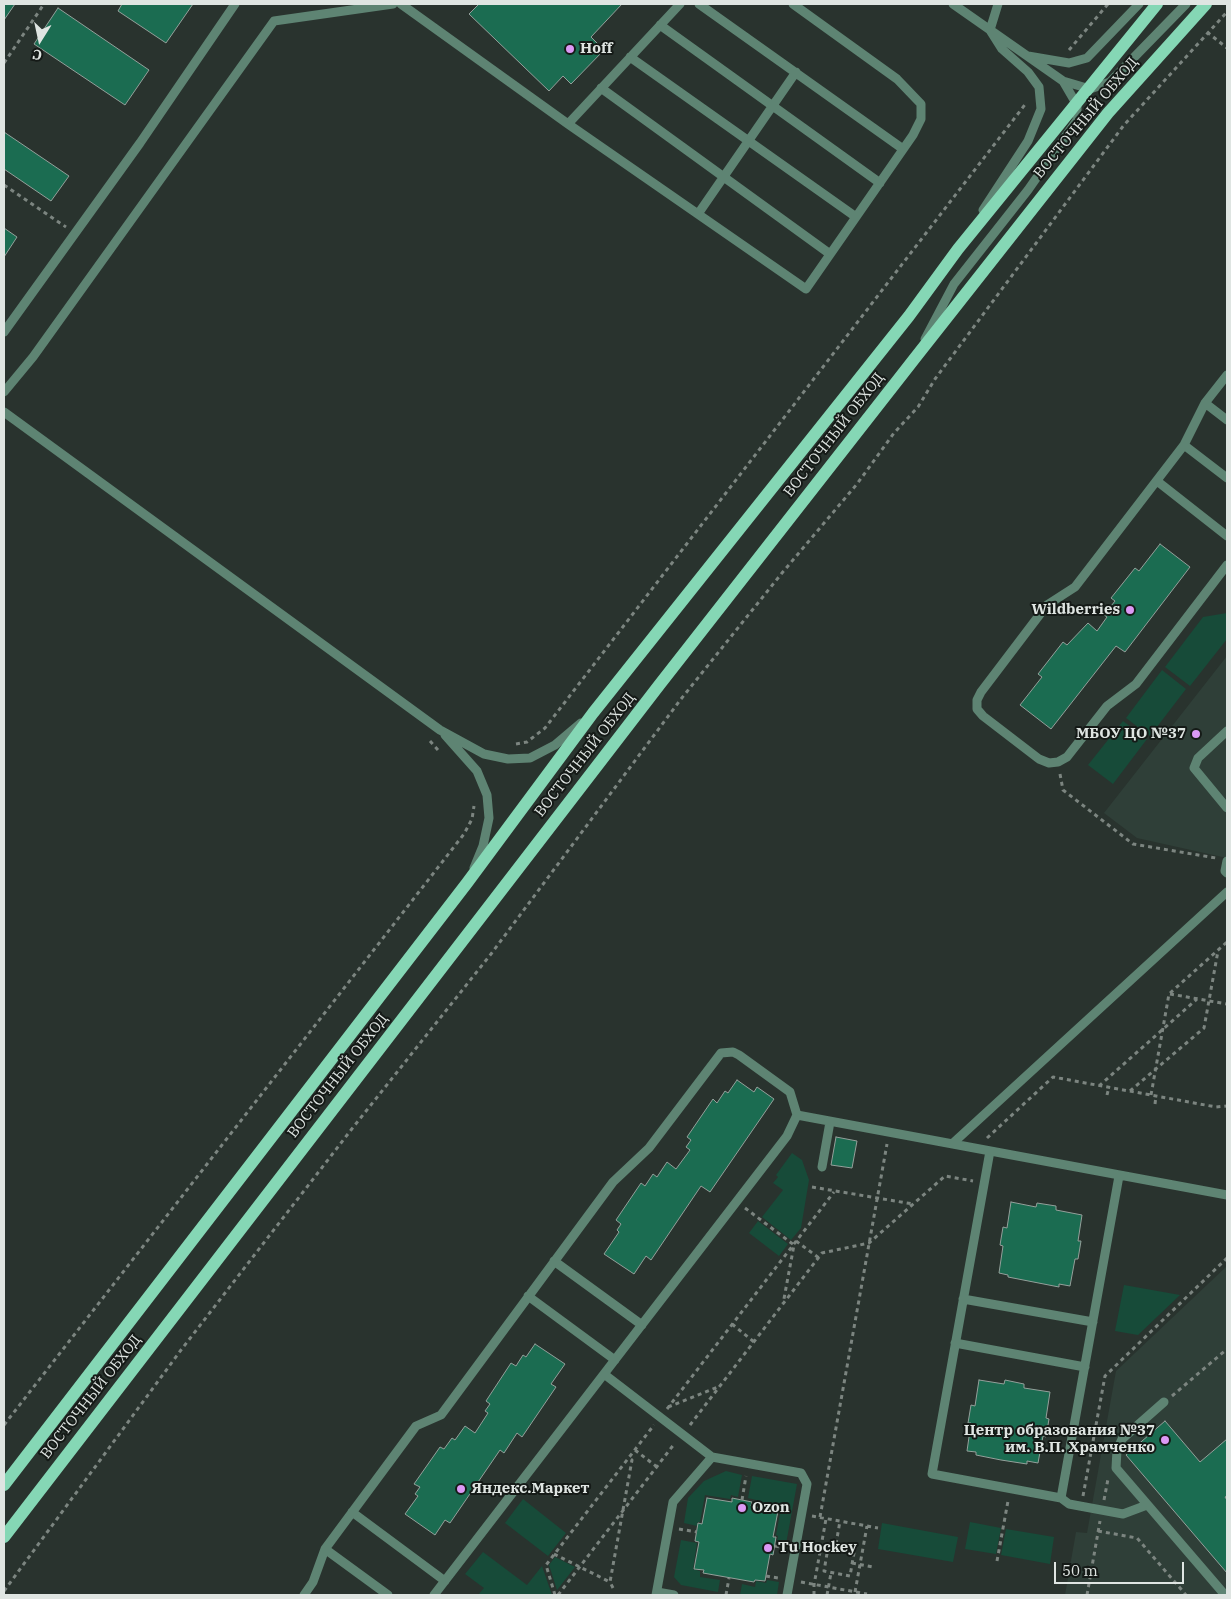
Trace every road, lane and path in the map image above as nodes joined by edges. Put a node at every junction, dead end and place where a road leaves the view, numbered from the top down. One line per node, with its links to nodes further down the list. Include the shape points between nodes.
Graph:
1 (44, 4): 23 (path)
2 (235, 4): 39 (lane)
3 (392, 4): 45 (lane, via 274,21 39,350)
4 (401, 4): 31 (lane)
5 (680, 4): 16 (lane)
6 (699, 4): 24 (lane)
7 (793, 4): 33 (lane, via 897,79 921,104 921,119)
8 (953, 4): 17 (lane)
9 (998, 4): 17 (lane)
10 (1108, 4): 20 (path)
11 (1139, 4): 21 (lane, via 1087,58 1068,63)
12 (1156, 4): 27 (main road, ВОСТОЧНЫЙ ОБХОД)
13 (1186, 4): 27 (lane, via 1110,82)
14 (1206, 4): 43 (main road, ВОСТОЧНЫЙ ОБХОД, via 1108,113)
15 (1227, 12): 18 (path)
16 (660, 25): 22 (lane); 30 (lane)
17 (990, 30): 21 (lane); 40 (lane, via 1002,50 1028,72 1039,87 1040,109 1028,141)
18 (1207, 32): 19 (path); 165 (path, via 1124,125 935,379 918,407 681,699 491,954 344,1138 182,1350)
19 (1227, 48)
20 (1068, 51)
21 (1027, 56): 25 (lane)
22 (630, 57): 26 (lane); 32 (lane)
23 (4, 63)
24 (796, 72): 30 (lane); 33 (lane)
25 (1063, 81): 27 (lane); 29 (lane)
26 (602, 88): 31 (lane); 34 (lane)
27 (1090, 89): 29 (main road, ВОСТОЧНЫЙ ОБХОД)
28 (1032, 95): 58 (path, via 545,728 527,742)
29 (1077, 105): 40 (main road, ВОСТОЧНЫЙ ОБХОД); 43 (lane, via 1077,120 1070,133 954,284)
30 (772, 106): 32 (lane); 35 (lane)
31 (568, 124): 37 (lane)
32 (748, 141): 34 (lane); 38 (lane)
33 (903, 149): 35 (lane)
34 (724, 177): 37 (lane); 41 (lane)
35 (880, 183): 38 (lane)
36 (4, 185): 39 (path)
37 (698, 214): 41 (lane, via 806,289)
38 (856, 217): 41 (lane)
39 (75, 233): 42 (lane)
40 (958, 249): 54 (main road, ВОСТОЧНЫЙ ОБХОД)
41 (830, 254)
42 (4, 332)
43 (915, 358): 145 (main road, ВОСТОЧНЫЙ ОБХОД)
44 (1227, 375): 46 (lane)
45 (4, 392)
46 (1206, 404): 48 (lane); 49 (lane)
47 (4, 412): 55 (lane)
48 (1227, 420)
49 (1184, 445): 50 (lane); 51 (lane)
50 (1227, 478)
51 (1157, 481): 52 (lane); 60 (lane, via 1075,587 1048,606 977,700 977,709 983,716 1039,759)
52 (1227, 536)
53 (1227, 565): 60 (lane, via 1136,684 1107,706 1067,757)
54 (593, 713): 55 (lane, via 555,745 530,758 508,759 484,754); 66 (main road, ВОСТОЧНЫЙ ОБХОД)
55 (440, 730): 66 (lane, via 477,771 488,795 489,818 483,846)
56 (1227, 731): 62 (lane, via 1198,758 1194,768)
57 (430, 741): 59 (path)
58 (510, 746)
59 (442, 752)
60 (1058, 762): 63 (path, via 1063,790 1133,844)
61 (472, 797): 121 (path, via 472,819 464,834)
62 (1227, 808)
63 (1217, 858)
64 (1227, 860): 65 (lane)
65 (1227, 874)
66 (467, 883): 129 (main road, ВОСТОЧНЫЙ ОБХОД)
67 (1227, 892): 87 (lane)
68 (1227, 942): 69 (path)
69 (1218, 950): 70 (path); 72 (path)
70 (1169, 994): 71 (path); 74 (path)
71 (1197, 998): 72 (path); 74 (path)
72 (1209, 1001): 73 (path); 75 (path, via 1204,1028)
73 (1227, 1004)
74 (1162, 1029): 75 (path); 76 (path)
75 (1155, 1070): 78 (path); 79 (path)
76 (1099, 1086): 77 (path); 88 (path, via 1053,1077)
77 (1109, 1088): 78 (path); 80 (path)
78 (1130, 1091): 79 (path)
79 (1151, 1095): 81 (path)
80 (1108, 1096)
81 (1156, 1096): 82 (path); 83 (path, via 1216,1107)
82 (1155, 1104)
83 (1227, 1106)
84 (797, 1115): 85 (lane); 97 (lane, via 787,1136); 104 (lane, via 790,1092 740,1055 721,1054 650,1148 613,1182)
85 (830, 1122): 86 (lane); 90 (lane)
86 (889, 1133): 87 (lane); 96 (path)
87 (952, 1144): 88 (lane)
88 (975, 1149): 89 (lane)
89 (990, 1151): 91 (lane); 92 (lane)
90 (822, 1167)
91 (1119, 1176): 95 (lane); 108 (lane)
92 (984, 1183): 98 (path, via 945,1176); 106 (lane)
93 (812, 1187): 94 (path)
94 (834, 1192): 96 (path); 99 (path)
95 (1227, 1196)
96 (877, 1199): 98 (path); 100 (path)
97 (737, 1201): 101 (path); 110 (lane)
98 (914, 1204): 100 (path)
99 (796, 1241): 101 (path); 102 (path)
100 (869, 1243): 102 (path, via 822,1253); 139 (path)
101 (793, 1245): 107 (path); 109 (path)
102 (819, 1258): 107 (path)
103 (1227, 1258): 134 (path, via 1105,1376)
104 (554, 1261): 105 (lane); 110 (lane)
105 (528, 1296): 114 (lane); 137 (lane, via 441,1415 416,1426)
106 (963, 1299): 108 (lane); 112 (lane)
107 (783, 1304): 111 (path)
108 (1093, 1322): 115 (lane)
109 (732, 1324): 111 (path); 119 (path)
110 (642, 1325): 114 (lane)
111 (754, 1342): 117 (path)
112 (955, 1344): 115 (lane); 130 (lane, via 932,1474)
113 (1227, 1349): 118 (path)
114 (614, 1360): 116 (lane)
115 (1085, 1367): 131 (lane)
116 (604, 1374): 120 (lane); 159 (lane)
117 (720, 1386): 119 (path); 122 (path)
118 (1164, 1402): 127 (lane, via 1122,1439)
119 (668, 1408): 120 (path)
120 (660, 1417): 122 (lane); 123 (path)
121 (4, 1426)
122 (682, 1434): 124 (lane); 128 (path)
123 (635, 1450): 125 (path); 128 (path)
124 (712, 1457): 126 (lane); 167 (lane, via 673,1502)
125 (629, 1458): 136 (path, via 632,1460); 148 (path)
126 (749, 1463): 132 (path); 138 (lane, via 802,1473 807,1484)
127 (1116, 1463): 133 (lane); 135 (path, via 1110,1470)
128 (657, 1467): 136 (path)
129 (4, 1485)
130 (1010, 1488): 131 (lane); 151 (path)
131 (1061, 1498): 134 (lane, via 1069,1504)
132 (742, 1500)
133 (1148, 1505): 135 (lane, via 1123,1514); 180 (lane)
134 (1082, 1506): 135 (lane)
135 (1102, 1510): 144 (path)
136 (623, 1511): 154 (path); 161 (path)
137 (352, 1512): 147 (lane); 159 (lane)
138 (802, 1514): 139 (path); 160 (lane)
139 (820, 1518): 140 (path)
140 (826, 1518): 141 (path); 149 (path)
141 (840, 1521): 142 (path); 146 (path)
142 (867, 1526): 143 (path); 153 (path)
143 (878, 1528)
144 (1098, 1531): 178 (path); 179 (path, via 1137,1538)
145 (4, 1537)
146 (836, 1544): 150 (path, via 829,1542); 152 (path, via 855,1547)
147 (325, 1549): 169 (lane, via 313,1582); 170 (lane)
148 (554, 1554): 154 (path); 172 (path, via 546,1565)
149 (819, 1557): 150 (path); 162 (path)
150 (826, 1558): 156 (path, via 824,1571)
151 (998, 1560)
152 (852, 1563): 153 (path); 156 (path, via 850,1576)
153 (860, 1565): 155 (path); 166 (path)
154 (580, 1567): 161 (path); 172 (path)
155 (873, 1567)
156 (831, 1573): 163 (path)
157 (766, 1576): 160 (path)
158 (729, 1578): 174 (path)
159 (445, 1580): 171 (lane)
160 (790, 1580): 162 (path); 175 (lane)
161 (610, 1582): 164 (path)
162 (814, 1585): 163 (path); 176 (path)
163 (828, 1587): 166 (path); 177 (path)
164 (613, 1588)
165 (4, 1591)
166 (855, 1592): 168 (path)
167 (656, 1594): 173 (lane)
168 (866, 1594)
169 (304, 1595)
170 (388, 1595)
171 (434, 1595)
172 (557, 1595)
173 (674, 1595)
174 (726, 1595)
175 (787, 1595)
176 (814, 1595)
177 (827, 1595)
178 (1087, 1595)
179 (1186, 1595)
180 (1225, 1595)

